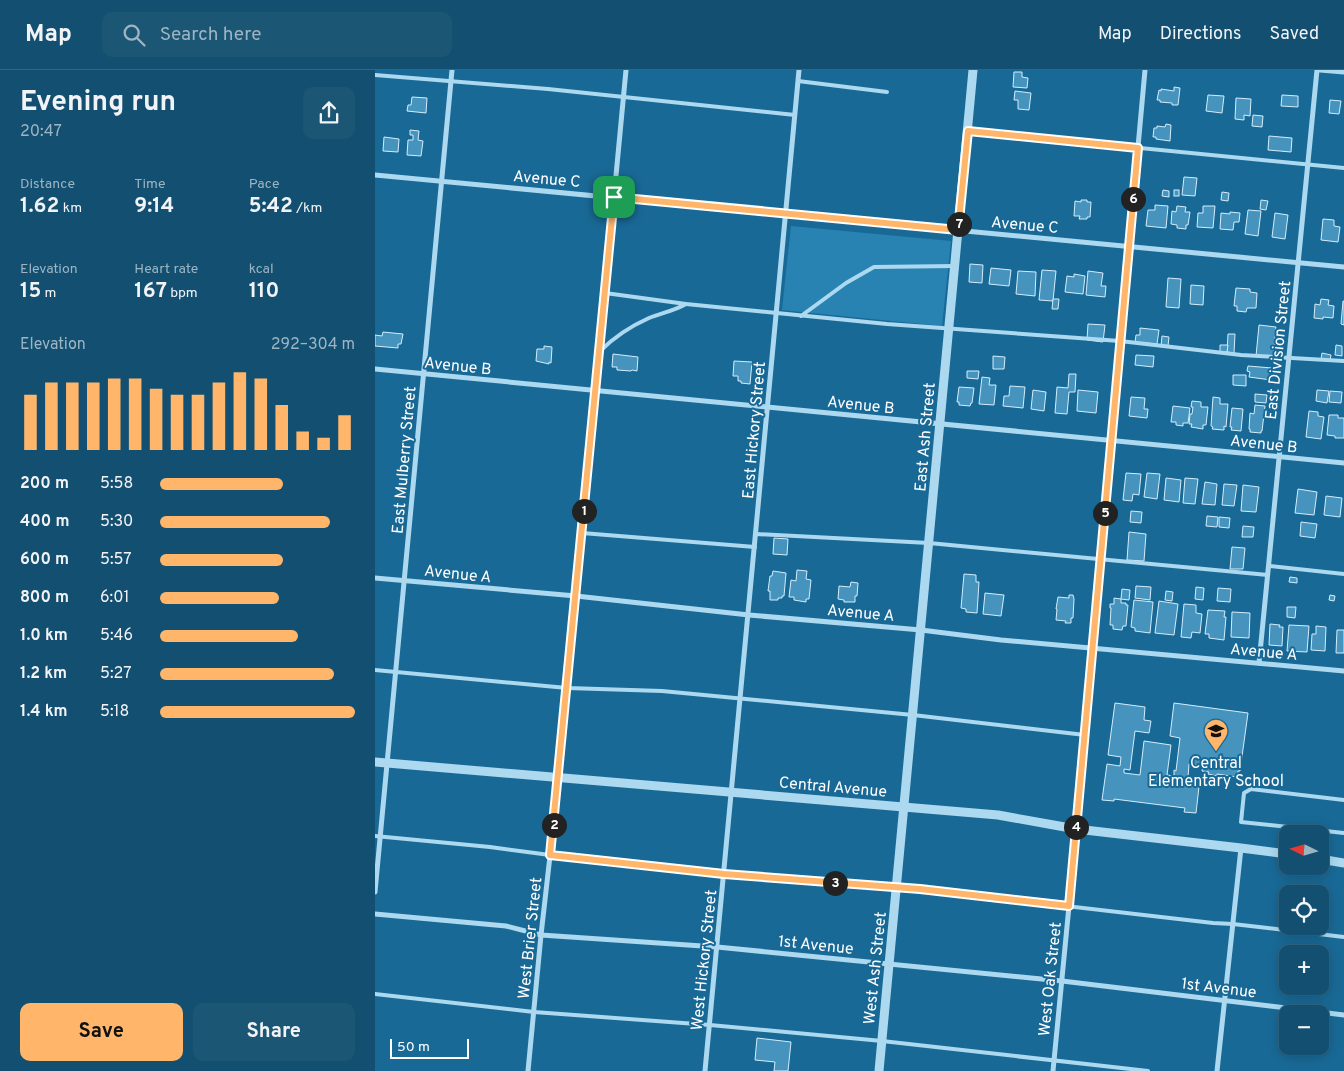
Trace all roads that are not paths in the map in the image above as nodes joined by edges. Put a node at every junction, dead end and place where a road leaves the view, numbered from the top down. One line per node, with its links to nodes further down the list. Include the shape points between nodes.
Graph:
1 (452, 70): 9 (street, East Mulberry Street)
2 (626, 70): 12 (street, West Brier Street)
3 (799, 70): 10 (street, East Hickory Street)
4 (973, 70): 14 (street, East Ash Street)
5 (1145, 70): 15 (street, West Oak Street)
6 (1319, 70): 7 (street); 16 (street, East Division Street)
7 (1344, 72)
8 (375, 75): 9 (lane)
9 (451, 81): 12 (lane); 19 (street, East Mulberry Street)
10 (798, 82): 11 (lane); 13 (street, East Hickory Street)
11 (887, 92)
12 (624, 97): 13 (lane); 20 (street, West Brier Street)
13 (795, 115): 21 (street, East Hickory Street)
14 (968, 131): 15 (lane); 22 (street, East Ash Street)
15 (1138, 148): 16 (lane); 23 (street, West Oak Street)
16 (1308, 164): 17 (lane); 24 (street, East Division Street)
17 (1344, 168)
18 (375, 175): 19 (street, Avenue C)
19 (442, 181): 20 (street, Avenue C); 37 (street, East Mulberry Street)
20 (614, 197): 21 (street, Avenue C); 27 (street, West Brier Street)
21 (786, 214): 22 (street, Avenue C); 29 (street, East Hickory Street)
22 (958, 230): 23 (street, Avenue C); 25 (street, East Ash Street)
23 (1129, 246): 24 (street, Avenue C); 32 (street, West Oak Street)
24 (1298, 262): 26 (street, Avenue C); 34 (street, East Division Street)
25 (955, 266): 30 (lane, via 874,267); 31 (street, East Ash Street)
26 (1344, 267)
27 (605, 294): 28 (lane); 33 (street, West Brier Street)
28 (686, 304): 29 (lane); 33 (lane, via 627,330)
29 (777, 313): 30 (lane); 39 (street, East Hickory Street)
30 (801, 316): 31 (lane)
31 (949, 329): 32 (lane); 40 (street, East Ash Street)
32 (1120, 341): 34 (lane); 41 (street, West Oak Street)
33 (599, 352): 38 (street, West Brier Street)
34 (1289, 358): 35 (lane); 42 (street, East Division Street)
35 (1344, 360)
36 (375, 369): 37 (street, Avenue B)
37 (424, 374): 38 (street, Avenue B); 53 (street, East Mulberry Street)
38 (596, 391): 39 (street, Avenue B); 44 (street, West Brier Street)
39 (768, 408): 40 (street, Avenue B); 45 (street, East Hickory Street)
40 (940, 424): 41 (street, Avenue B); 46 (street, East Ash Street)
41 (1111, 441): 42 (street, Avenue B); 48 (street, West Oak Street)
42 (1279, 457): 43 (street, Avenue B); 49 (street, East Division Street)
43 (1344, 464)
44 (582, 533): 47 (lane); 54 (street, West Brier Street)
45 (756, 534): 46 (lane); 47 (street, East Hickory Street)
46 (929, 543): 48 (lane); 56 (street, East Ash Street)
47 (755, 547): 55 (street, East Hickory Street)
48 (1100, 560): 51 (lane); 57 (street, West Oak Street)
49 (1269, 566): 50 (lane); 51 (street, East Division Street)
50 (1344, 574)
51 (1268, 575): 58 (street, East Division Street)
52 (375, 578): 53 (street, Avenue A)
53 (404, 581): 54 (street, Avenue A); 61 (street, East Mulberry Street)
54 (576, 596): 55 (street, Avenue A); 62 (street, West Brier Street)
55 (749, 615): 56 (street, Avenue A); 63 (street, East Hickory Street)
56 (921, 630): 57 (street, Avenue A); 64 (street, East Ash Street)
57 (1092, 648): 58 (street, Avenue A); 65 (street, West Oak Street)
58 (1259, 663): 60 (street, Avenue A)
59 (375, 670): 61 (lane)
60 (1344, 671)
61 (396, 672): 62 (lane); 67 (street, East Mulberry Street)
62 (567, 688): 63 (lane); 68 (street, West Brier Street)
63 (741, 699): 64 (lane); 69 (street, East Hickory Street)
64 (913, 715): 65 (lane); 71 (street, East Ash Street)
65 (1085, 735): 72 (street, West Oak Street)
66 (375, 762): 67 (street, Central Avenue)
67 (387, 763): 68 (street, Central Avenue); 74 (street, East Mulberry Street)
68 (559, 777): 69 (street, Central Avenue); 77 (street, West Brier Street)
69 (732, 792): 71 (street, Central Avenue); 80 (street, West Hickory Street)
70 (1344, 800): 73 (lane, via 1251,789 1244,793 1241,822)
71 (904, 807): 72 (street, Central Avenue, via 998,816); 81 (street, West Ash Street)
72 (1076, 829): 75 (street, Central Avenue); 83 (street, West Oak Street)
73 (1344, 833)
74 (378, 836): 77 (lane); 82 (street, East Mulberry Street)
75 (1241, 848): 76 (street, Central Avenue); 85 (street)
76 (1279, 853)
77 (550, 855): 80 (lane); 86 (street, West Brier Street)
78 (1329, 860): 79 (street)
79 (1344, 862)
80 (724, 874): 81 (lane); 88 (street, West Hickory Street)
81 (896, 887): 83 (lane); 89 (street, West Ash Street)
82 (375, 892)
83 (1069, 906): 85 (lane); 90 (street, West Oak Street)
84 (375, 914): 86 (street, 1st Avenue, via 506,926)
85 (1233, 924): 87 (lane); 92 (street)
86 (541, 934): 88 (street, 1st Avenue); 93 (street, West Brier Street)
87 (1344, 937)
88 (717, 947): 89 (street, 1st Avenue); 95 (street, West Hickory Street)
89 (889, 964): 90 (street, 1st Avenue); 96 (street, West Ash Street)
90 (1062, 981): 92 (street, 1st Avenue); 97 (street, West Oak Street)
91 (375, 994): 93 (lane)
92 (1224, 1000): 94 (street, 1st Avenue); 103 (street)
93 (534, 1012): 95 (lane); 98 (street, West Brier Street)
94 (1344, 1015)
95 (710, 1025): 96 (lane); 99 (street, West Hickory Street)
96 (881, 1041): 97 (lane); 100 (street, West Ash Street)
97 (1054, 1060): 101 (street, West Oak Street); 102 (lane)
98 (528, 1071)
99 (705, 1071)
100 (879, 1071)
101 (1053, 1071)
102 (1148, 1071)
103 (1217, 1071)

